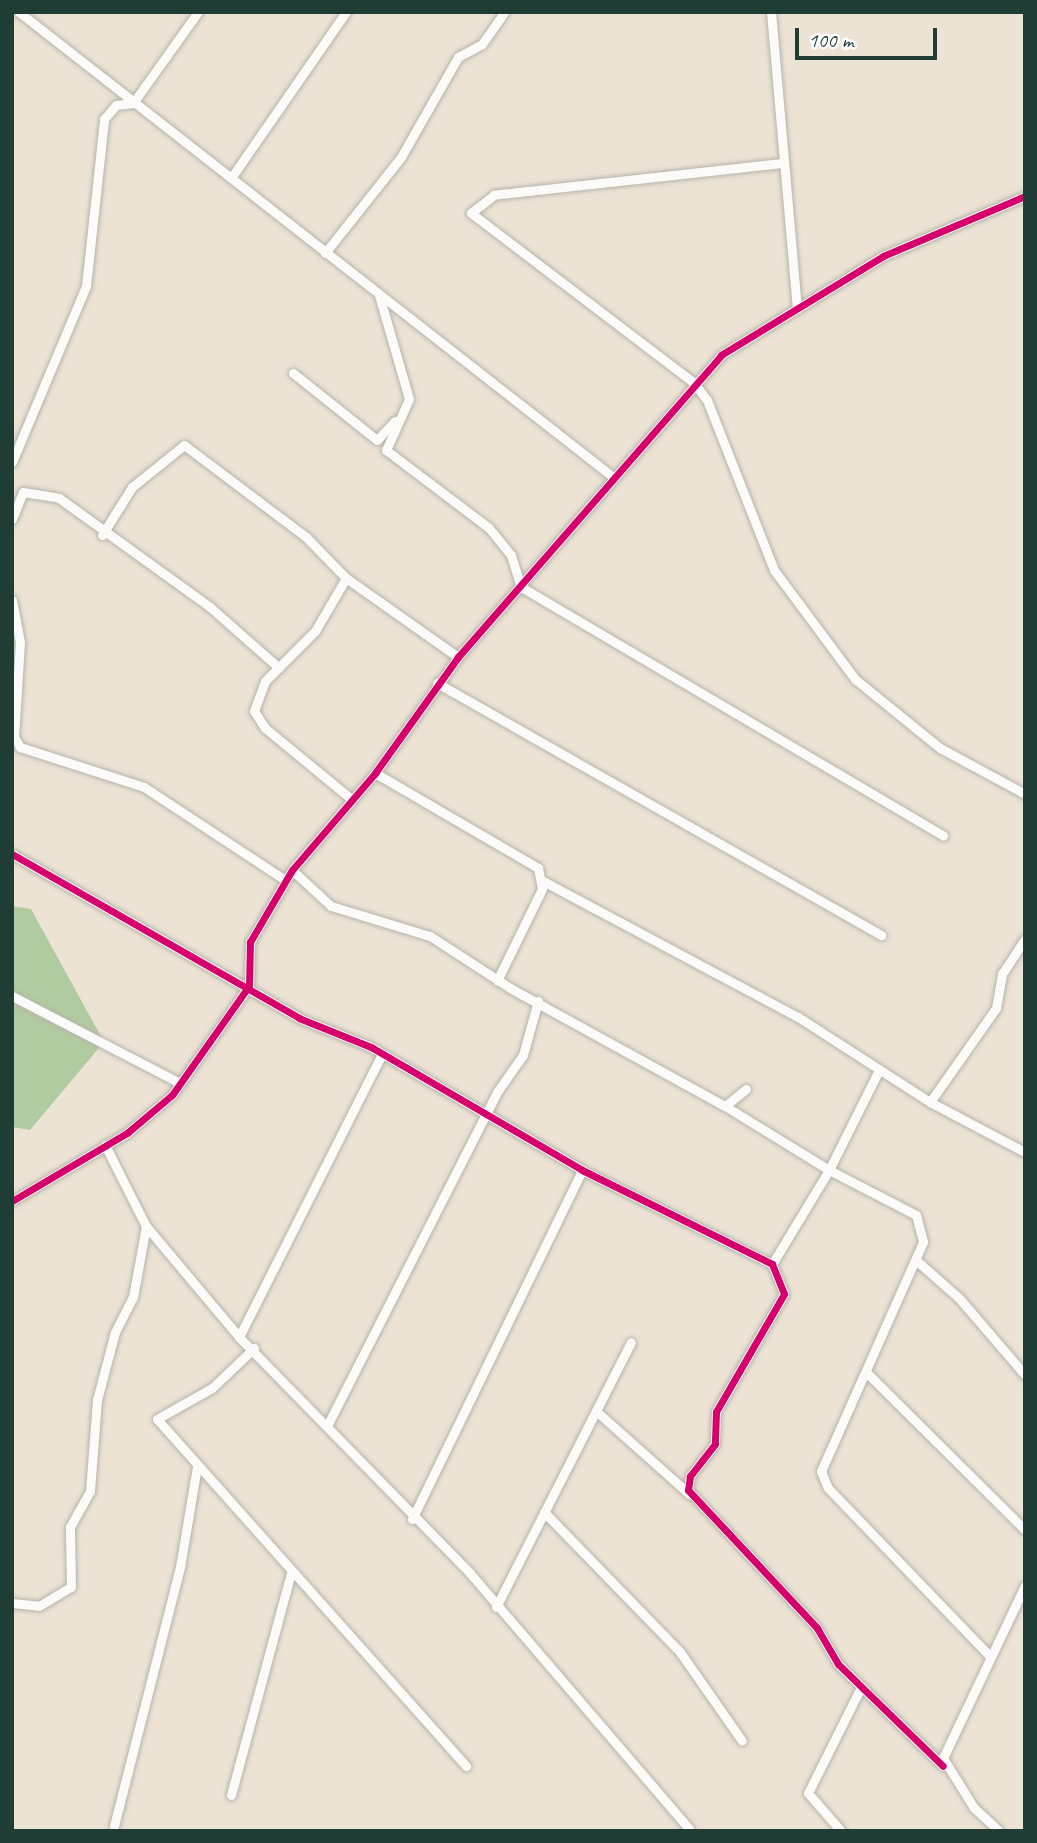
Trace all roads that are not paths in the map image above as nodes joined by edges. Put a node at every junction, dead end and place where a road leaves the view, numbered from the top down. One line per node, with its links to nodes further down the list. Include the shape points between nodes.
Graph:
1 (19, 12): 6 (street)
2 (198, 12): 6 (street)
3 (346, 12): 8 (street)
4 (503, 12): 10 (street, via 482,44 458,57 401,157)
5 (771, 12): 7 (street)
6 (134, 103): 8 (street); 16 (street, via 116,106 104,119 86,286)
7 (782, 163): 12 (street); 14 (street, via 494,195 471,213)
8 (231, 178): 10 (street)
9 (1025, 196): 12 (street, via 904,246)
10 (325, 253): 11 (street)
11 (379, 295): 15 (street); 17 (street)
12 (797, 309): 14 (street, via 721,355)
13 (293, 373): 15 (street, via 377,440)
14 (694, 383): 17 (street); 29 (street, via 707,400 774,570 855,679 940,748)
15 (409, 399): 23 (street, via 386,450 489,528 512,555)
16 (12, 463)
17 (613, 477): 23 (street)
18 (12, 491): 19 (street)
19 (16, 501): 20 (street); 21 (street, via 23,492 59,498)
20 (12, 519)
21 (102, 535): 22 (street, via 132,487 184,445 306,537); 26 (street, via 189,591)
22 (346, 578): 25 (street); 26 (street, via 315,631)
23 (521, 587): 25 (street); 31 (street)
24 (12, 600): 34 (street, via 20,642 14,737 20,747 144,787)
25 (458, 657): 27 (street)
26 (279, 668): 30 (street, via 256,699 258,720)
27 (437, 683): 28 (street); 36 (street)
28 (375, 773): 30 (street); 35 (street, via 538,868)
29 (1025, 794)
30 (350, 798): 33 (street)
31 (943, 836)
32 (12, 854): 39 (street)
33 (292, 870): 34 (street); 38 (street, via 331,906 430,936)
34 (285, 880): 39 (street, via 250,942)
35 (543, 881): 38 (street); 43 (street, via 767,1000)
36 (881, 935)
37 (1025, 939): 46 (street, via 1002,974 996,1008)
38 (497, 981): 41 (street)
39 (249, 986): 42 (street, via 299,1018); 44 (street)
40 (12, 996): 44 (street)
41 (538, 1001): 47 (street); 48 (street, via 523,1055)
42 (382, 1054): 48 (street); 57 (street)
43 (879, 1070): 46 (street); 52 (street)
44 (180, 1083): 49 (street)
45 (746, 1089): 47 (street)
46 (930, 1102): 50 (street)
47 (724, 1106): 52 (street)
48 (486, 1114): 51 (street); 63 (street)
49 (105, 1145): 53 (street); 54 (street)
50 (1025, 1152)
51 (582, 1170): 56 (street); 67 (street)
52 (829, 1170): 55 (street, via 916,1215 923,1233); 56 (street)
53 (12, 1201)
54 (146, 1226): 57 (street); 71 (street, via 132,1297 115,1332 97,1400 90,1491 70,1527 71,1587 39,1605)
55 (918, 1261): 60 (street); 61 (street, via 959,1298)
56 (772, 1265): 65 (street, via 784,1294 716,1412 715,1444 690,1476)
57 (239, 1338): 59 (street)
58 (631, 1342): 62 (street)
59 (254, 1348): 63 (street); 64 (street, via 212,1388 157,1419)
60 (866, 1372): 68 (street); 73 (street, via 822,1459 823,1480)
61 (1025, 1375)
62 (596, 1411): 65 (street); 66 (street)
63 (328, 1424): 67 (street)
64 (197, 1467): 69 (street); 79 (street, via 180,1567)
65 (691, 1496): 74 (street, via 760,1562)
66 (544, 1512): 72 (street); 75 (street, via 680,1652)
67 (412, 1519): 72 (street)
68 (1025, 1530)
69 (291, 1573): 76 (street); 78 (street)
70 (1025, 1585): 73 (street)
71 (12, 1603)
72 (496, 1607): 80 (street)
73 (988, 1654): 77 (street, via 944,1749)
74 (861, 1687): 77 (street); 81 (street, via 808,1793)
75 (742, 1741)
76 (466, 1766)
77 (943, 1766): 82 (street)
78 (231, 1796)
79 (114, 1826)
80 (689, 1829)
81 (841, 1831)
82 (999, 1831)

